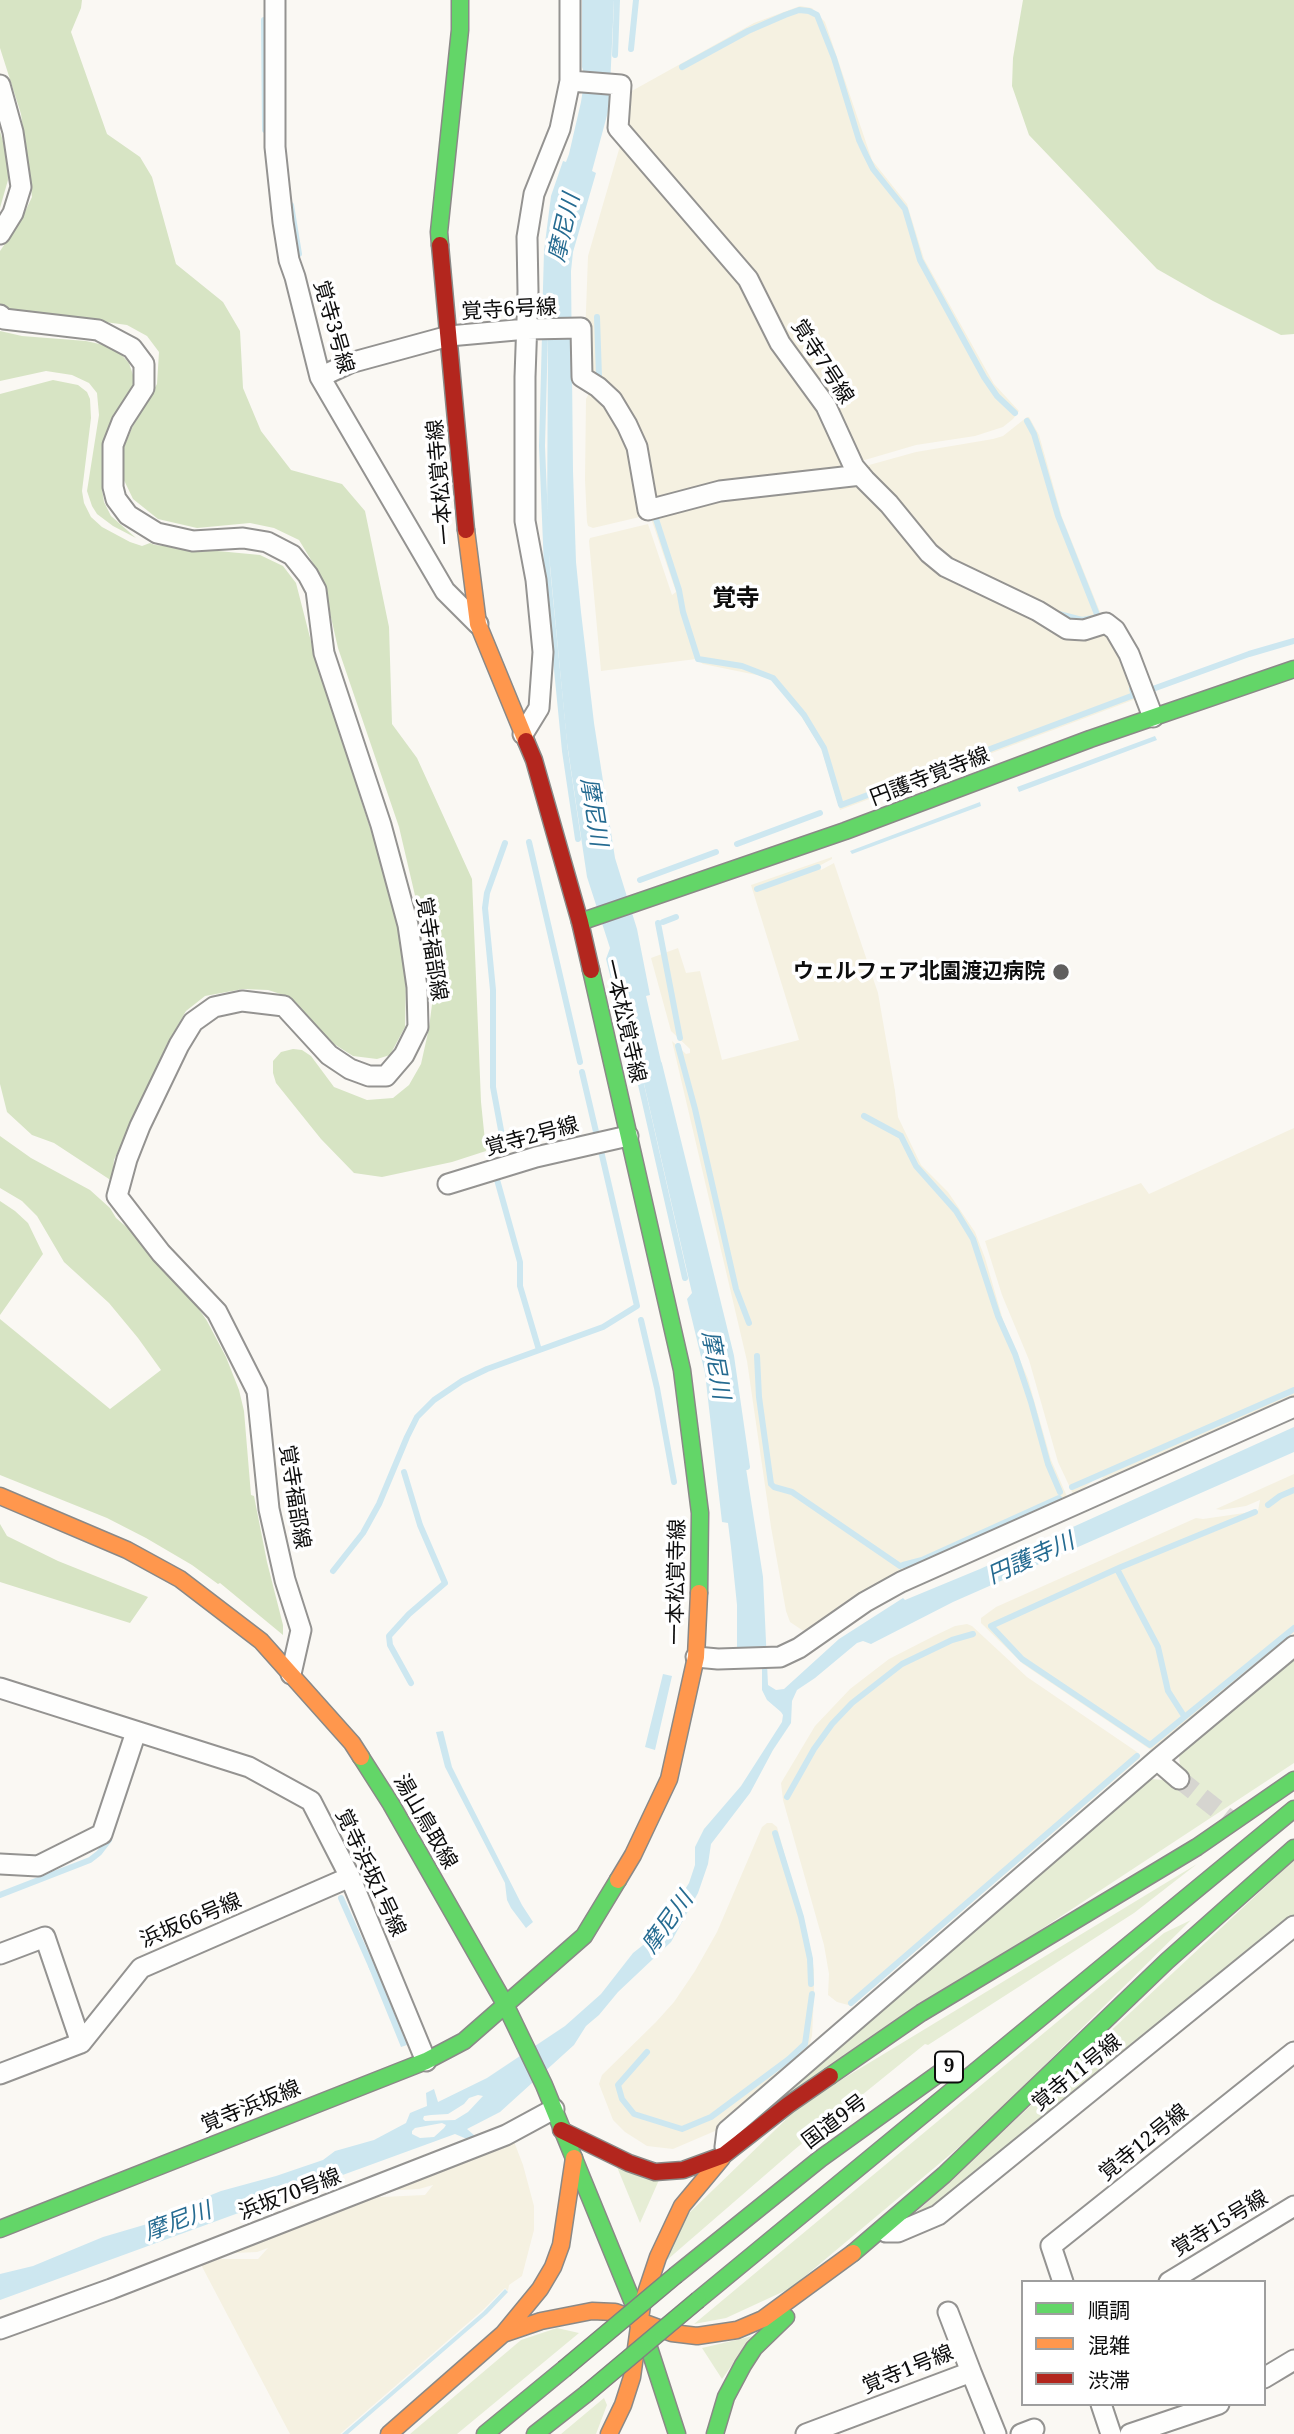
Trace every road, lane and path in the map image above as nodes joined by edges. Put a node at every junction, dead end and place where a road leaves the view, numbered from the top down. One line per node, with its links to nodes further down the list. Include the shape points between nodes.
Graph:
1 (275, 0): 10 (street, 覚寺3号線, via 275,146 283,222)
2 (460, 0): 9 (main road, 一本松覚寺線, via 439,232)
3 (570, 0): 4 (street)
4 (575, 81): 8 (street, via 534,194 528,226); 11 (street, 覚寺7号線, via 621,86 618,128 748,279 780,343 826,406)
5 (0, 85): 6 (street, via 21,187)
6 (0, 234)
7 (0, 315): 23 (street, 覚寺福部線, via 98,330 132,348 144,364 144,388 113,445 113,487 128,514 157,533 192,541 243,538 267,542 292,555 308,575 316,590 324,653 381,825 408,925 418,1027 404,1055 386,1076 369,1076 329,1055 284,1006 242,1001 214,1007 193,1022 179,1045 140,1126 117,1196 161,1253 217,1312 257,1391 270,1509 301,1630)
8 (532, 330): 9 (street, 覚寺6号線); 11 (street, 覚寺6号線, via 581,328 582,377 612,400 627,425 637,447 648,510 720,491); 15 (street, via 525,521 543,652 539,708)
9 (449, 336): 10 (street, 覚寺6号線, via 350,363); 12 (main road, 一本松覚寺線)
10 (320, 377): 12 (street, 覚寺3号線, via 444,591)
11 (861, 475): 14 (street, 覚寺7号線, via 946,567 1067,629 1084,630 1106,623 1115,630)
12 (478, 624): 15 (main road, 一本松覚寺線)
13 (1294, 668): 14 (main road, 円護寺覚寺線)
14 (1153, 717): 16 (main road, 円護寺覚寺線, via 845,831)
15 (523, 734): 16 (main road, 一本松覚寺線)
16 (587, 919): 17 (main road, 一本松覚寺線)
17 (628, 1136): 18 (street, 覚寺2号線); 22 (main road, 一本松覚寺線, via 682,1370 700,1513)
18 (448, 1184)
19 (1294, 1407): 22 (street, via 901,1582 799,1648 772,1658)
20 (0, 1496): 23 (main road, 湯山鳥取線, via 127,1550 180,1579 261,1641)
21 (1294, 1646): 26 (street)
22 (696, 1657): 36 (main road, 一本松覚寺線, via 669,1779 633,1855 584,1936)
23 (290, 1674): 36 (main road, 湯山鳥取線, via 358,1753)
24 (0, 1688): 25 (street, 覚寺浜坂1号線)
25 (136, 1732): 31 (street, via 102,1834 37,1866); 33 (street, 覚寺浜坂1号線, via 249,1767 311,1801)
26 (1157, 1760): 27 (street); 45 (street, via 727,2131)
27 (1179, 1779)
28 (1294, 1780): 45 (main road, via 1197,1847 902,2026)
29 (1294, 1809): 32 (main road, 9)
30 (1294, 1848): 49 (main road)
31 (0, 1864)
32 (1227, 1865): 37 (main road, 9); 64 (main road, 9, bridge)
33 (350, 1877): 38 (street, 浜坂66号線, via 141,1968); 41 (street, 覚寺浜坂1号線)
34 (1294, 1926): 49 (street, 覚寺11号線, via 938,2215 898,2232)
35 (0, 1954): 38 (street, via 45,1937)
36 (505, 2004): 41 (main road, 覚寺浜坂線, via 464,2041); 43 (main road, 湯山鳥取線)
37 (998, 2032)
38 (81, 2043): 42 (street)
39 (1294, 2052): 51 (street, 覚寺12号線, via 1051,2246)
40 (964, 2056): 63 (main road, 国道9号 / 9, bridge, via 830,2152)
41 (426, 2061): 48 (main road, 覚寺浜坂線)
42 (0, 2074)
43 (554, 2109): 44 (main road, 湯山鳥取線); 55 (street, 浜坂70号線, via 493,2140)
44 (561, 2130): 45 (main road, via 655,2172 683,2170); 46 (main road, 湯山鳥取線)
45 (724, 2155): 54 (main road, via 676,2217 648,2281)
46 (574, 2158): 54 (main road, 湯山鳥取線); 56 (main road, via 559,2252 541,2288)
47 (1294, 2206): 52 (street, 覚寺15号線)
48 (0, 2229)
49 (877, 2233): 50 (main road)
50 (851, 2254): 54 (main road, via 763,2319 737,2330 684,2335); 67 (main road, via 754,2348 726,2397)
51 (1062, 2280)
52 (1172, 2280)
53 (948, 2312): 58 (street, 覚寺1号線)
54 (640, 2320): 56 (main road, via 592,2311); 65 (main road, via 632,2377); 66 (main road, 湯山鳥取線)
55 (0, 2329)
56 (503, 2334): 62 (main road)
57 (1294, 2360): 59 (street)
58 (971, 2372): 68 (street, 覚寺1号線); 69 (street)
59 (1266, 2377)
60 (1102, 2406): 70 (street)
61 (1213, 2406): 71 (street)
62 (389, 2434)
63 (485, 2434)
64 (535, 2434)
65 (609, 2434)
66 (677, 2434)
67 (715, 2434)
68 (806, 2434)
69 (996, 2434)
70 (1111, 2434)
71 (1130, 2434)

